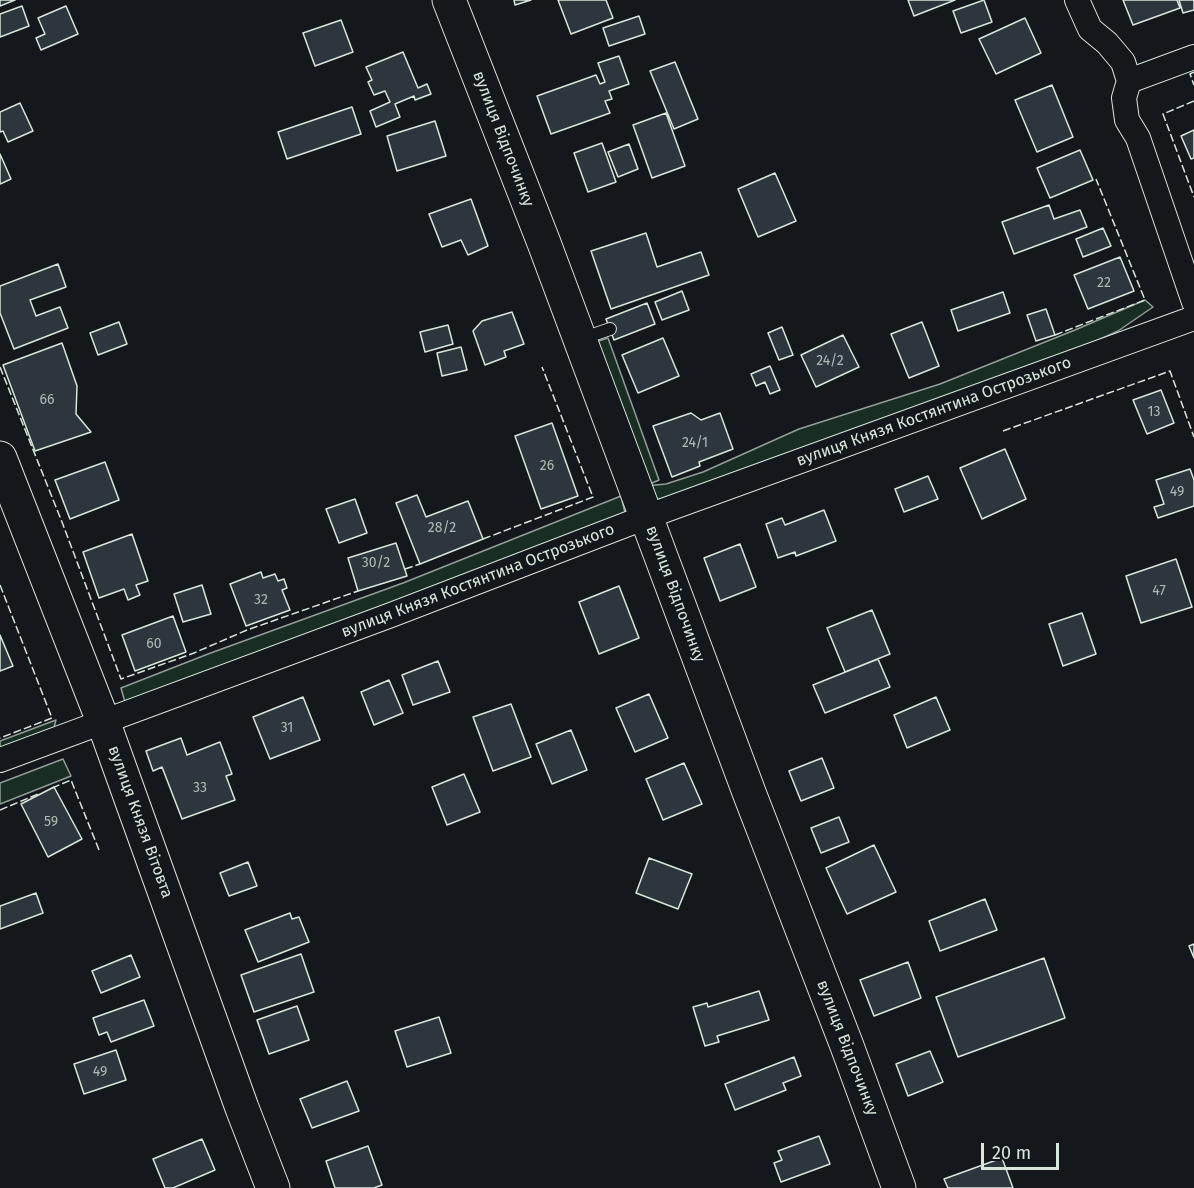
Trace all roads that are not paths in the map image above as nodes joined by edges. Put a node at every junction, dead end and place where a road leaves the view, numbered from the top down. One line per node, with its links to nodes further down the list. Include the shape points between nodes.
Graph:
1 (449, 0): 8 (street, вулиця Відпочинку, via 595,334)
2 (1077, 0): 4 (street, via 1090,28 1123,62)
3 (1194, 57): 4 (street)
4 (1129, 81): 5 (street, via 1124,99 1127,120 1138,138)
5 (1194, 302)
6 (1194, 318): 8 (street, вулиця Князя Костянтина Острозького)
7 (0, 458): 9 (street, вулиця Князя Вітовта)
8 (646, 517): 9 (street, вулиця Князя Костянтина Острозького); 12 (street, вулиця Відпочинку)
9 (103, 721): 10 (street, вулиця Князя Костянтина Острозького); 11 (street, вулиця Князя Вітовта)
10 (0, 760)
11 (273, 1188)
12 (899, 1188)

